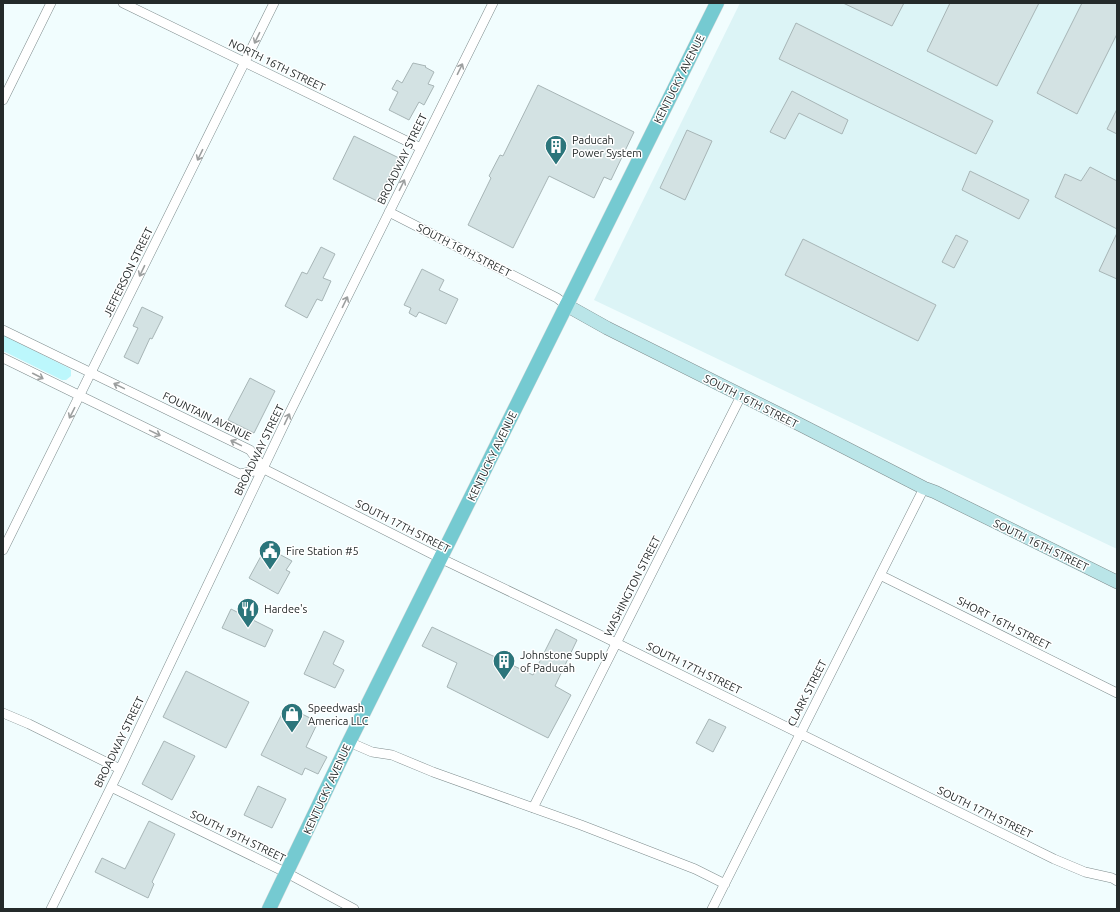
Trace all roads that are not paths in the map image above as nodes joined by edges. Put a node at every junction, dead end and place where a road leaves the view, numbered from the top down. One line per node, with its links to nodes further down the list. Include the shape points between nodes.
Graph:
1 (51, 3): 7 (street)
2 (123, 3): 6 (street, NORTH 16TH STREET)
3 (274, 3): 6 (street, JEFFERSON STREET, one-way to 6)
4 (493, 3): 8 (street, BROADWAY STREET, one-way to 4)
5 (717, 3): 10 (main road, KENTUCKY AVENUE)
6 (245, 63): 8 (street, NORTH 16TH STREET); 13 (street, JEFFERSON STREET, one-way to 13)
7 (3, 100)
8 (421, 148): 9 (street, BROADWAY STREET, one-way to 8)
9 (389, 212): 10 (street, SOUTH 16TH STREET, via 557,298); 16 (street, BROADWAY STREET, one-way to 9)
10 (566, 305): 14 (street, SOUTH 16TH STREET); 19 (main road, KENTUCKY AVENUE)
11 (3, 330): 13 (street, FOUNTAIN AVENUE)
12 (3, 358): 15 (street, one-way to 15)
13 (92, 373): 15 (street, JEFFERSON STREET); 16 (street, FOUNTAIN AVENUE, one-way to 13, via 250,450)
14 (741, 396): 17 (street, SOUTH 16TH STREET); 22 (street, WASHINGTON STREET)
15 (80, 397): 16 (street, one-way to 16, via 240,474); 18 (street, JEFFERSON STREET, one-way to 18)
16 (264, 469): 19 (street, SOUTH 17TH STREET); 27 (street, BROADWAY STREET)
17 (924, 488): 20 (street, CLARK STREET); 21 (street, SOUTH 16TH STREET)
18 (3, 550)
19 (442, 558): 22 (street, SOUTH 17TH STREET); 26 (main road, KENTUCKY AVENUE)
20 (880, 575): 23 (street, SHORT 16TH STREET); 25 (street, CLARK STREET)
21 (1117, 582)
22 (616, 643): 25 (street, SOUTH 17TH STREET); 29 (street, WASHINGTON STREET)
23 (1117, 693)
24 (3, 712): 27 (street)
25 (800, 734): 31 (street, SOUTH 17TH STREET, via 1070,867); 32 (street, CLARK STREET)
26 (349, 742): 29 (street); 30 (main road, KENTUCKY AVENUE)
27 (120, 769): 28 (street, BROADWAY STREET)
28 (111, 787): 30 (street, SOUTH 19TH STREET); 33 (street, BROADWAY STREET)
29 (533, 808): 32 (street, via 679,862)
30 (287, 873): 34 (main road, KENTUCKY AVENUE); 35 (street, SOUTH 19TH STREET)
31 (1117, 881)
32 (725, 884): 36 (street, CLARK STREET)
33 (51, 909)
34 (269, 909)
35 (354, 909)
36 (712, 909)

